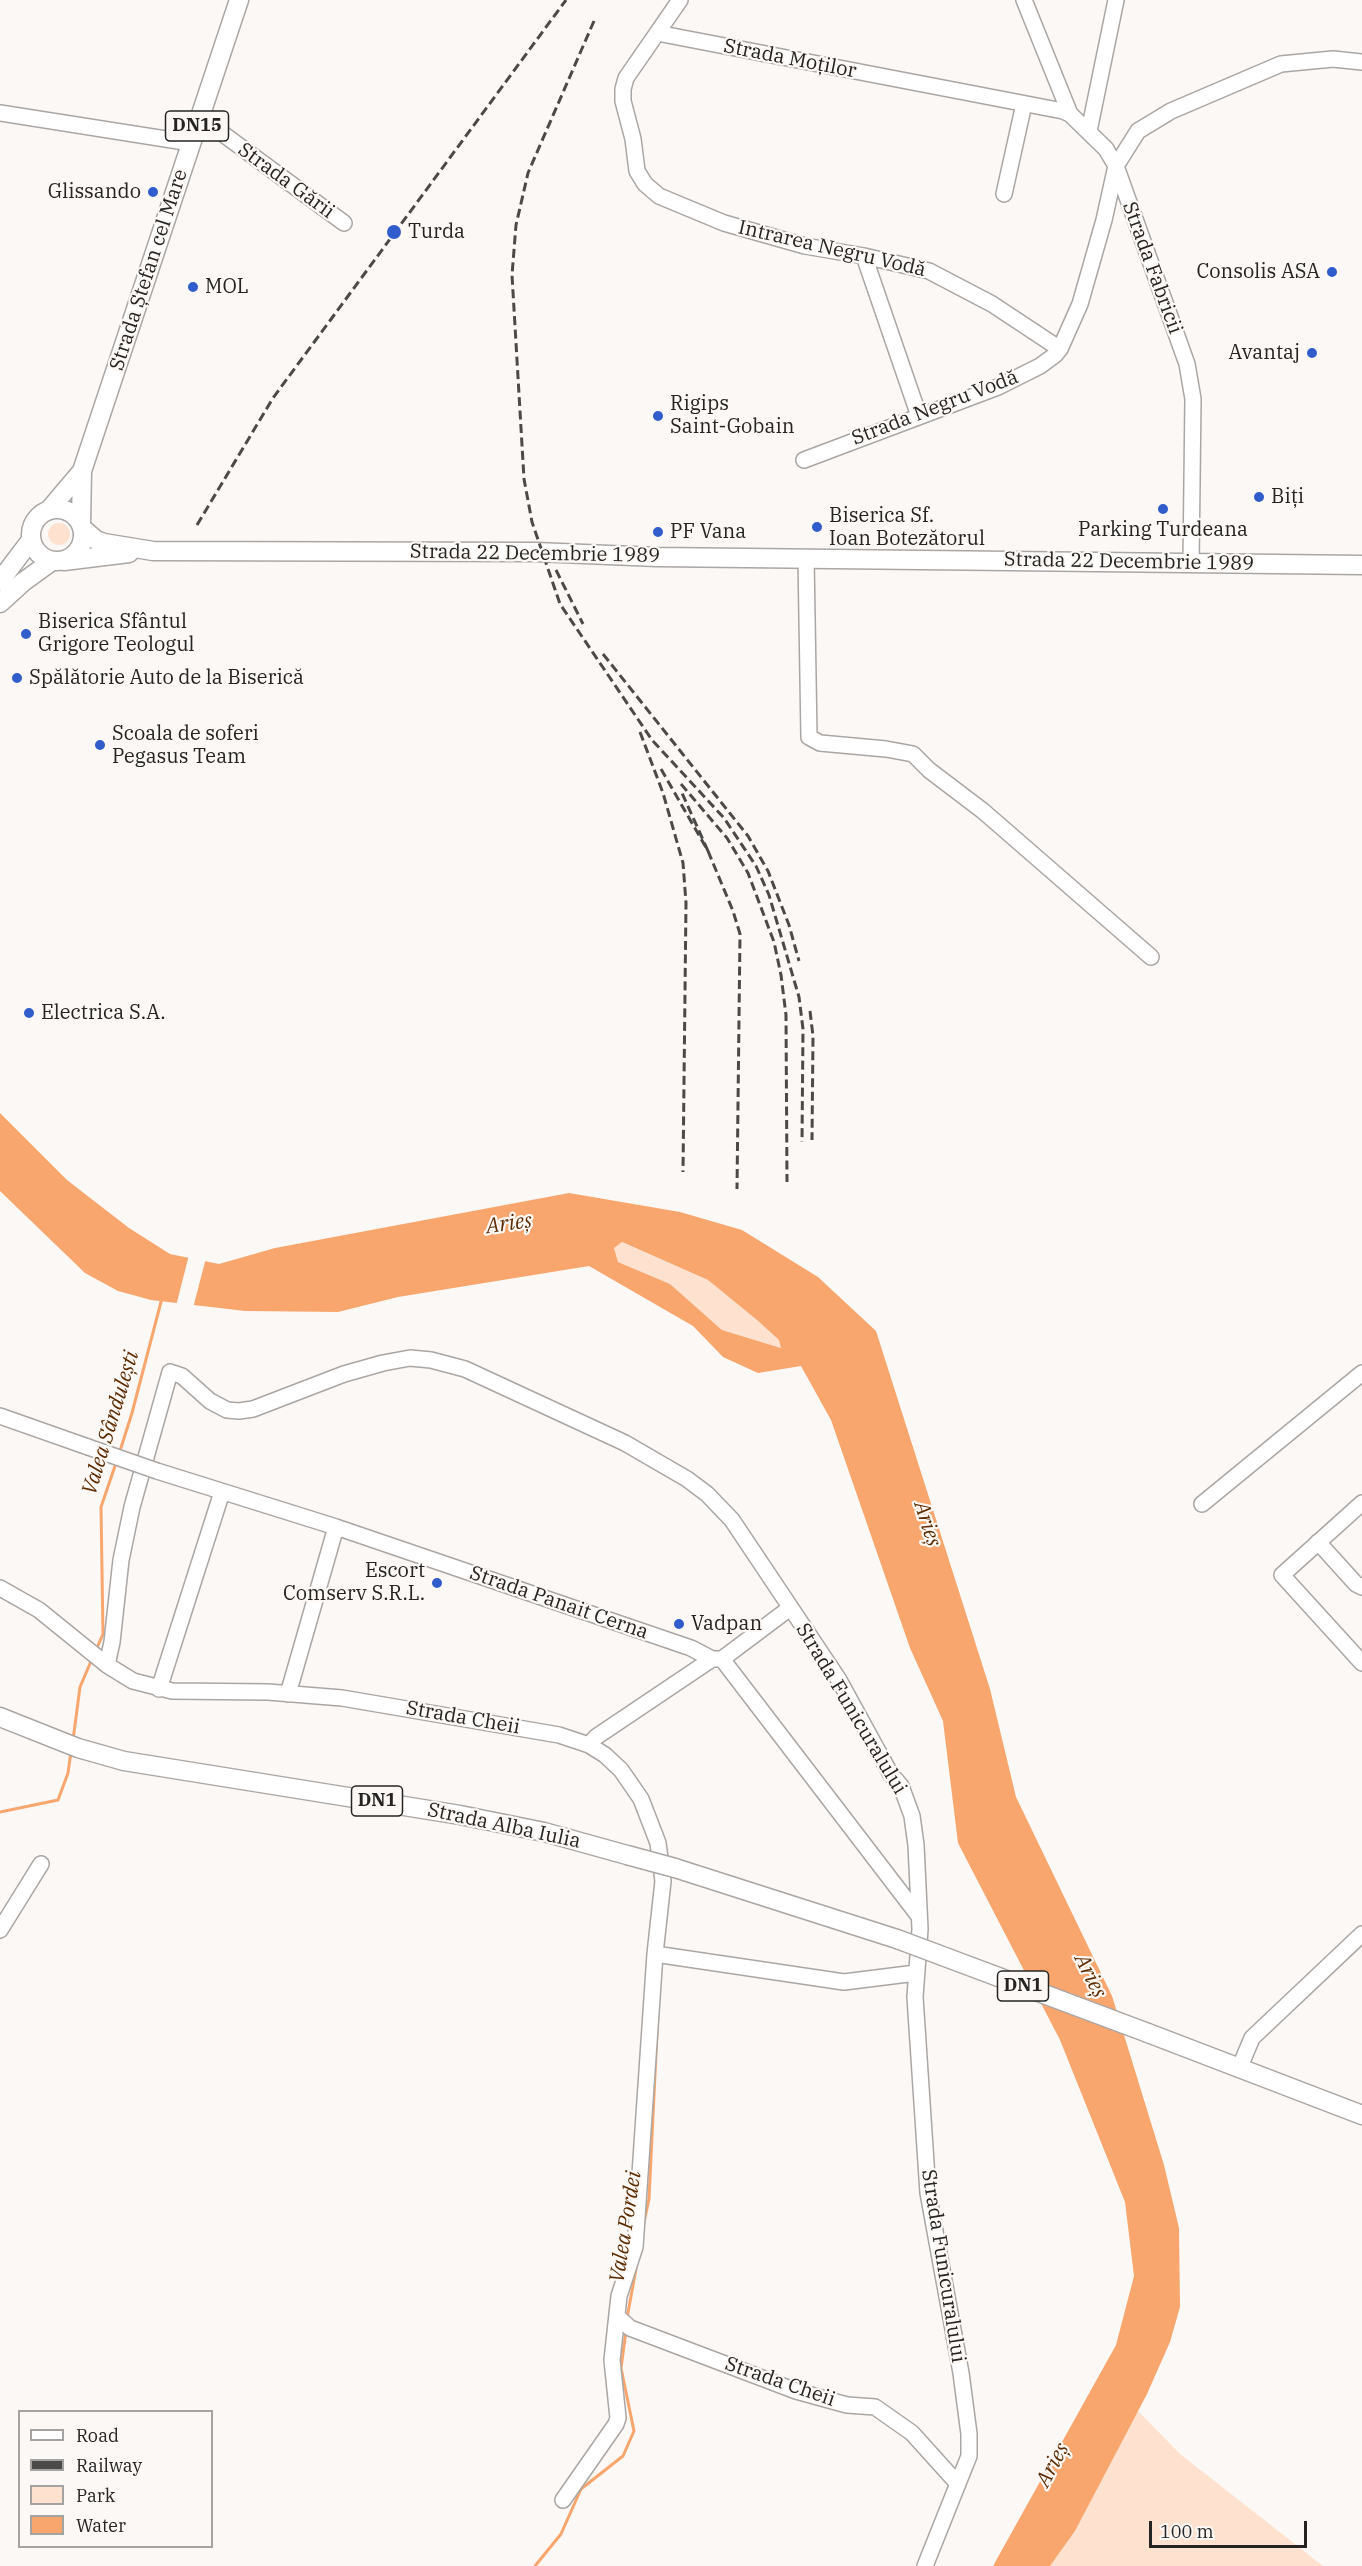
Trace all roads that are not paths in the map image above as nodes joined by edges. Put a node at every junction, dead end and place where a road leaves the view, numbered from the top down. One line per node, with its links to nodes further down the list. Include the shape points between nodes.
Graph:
1 (238, 0): 10 (main road, Strada Ștefan cel Mare / DN15)
2 (680, 0): 5 (street)
3 (1024, 0): 9 (street, Strada Fabricii)
4 (1116, 0): 11 (street)
5 (657, 33): 7 (street, Strada Moților); 16 (street, Intrarea Negru Vodă, via 626,78 623,89 637,171 645,184 659,196 724,223 805,246)
6 (1362, 62): 13 (street, via 1333,59 1281,64 1171,111 1138,131)
7 (1024, 104): 9 (street, Strada Moților); 14 (street)
8 (0, 113): 12 (street)
9 (1070, 114): 11 (street, Strada Fabricii)
10 (200, 117): 12 (main road, Strada Ștefan cel Mare / DN15); 15 (street, Strada Gării)
11 (1089, 131): 13 (street, Strada Fabricii)
12 (191, 143): 20 (main road, Strada Ștefan cel Mare / DN15)
13 (1116, 166): 17 (street, via 1080,304); 27 (street, Strada Fabricii, via 1187,364 1193,399)
14 (1004, 194)
15 (344, 223)
16 (864, 256): 17 (street, Intrarea Negru Vodă, via 929,271 992,304); 18 (street)
17 (1060, 349): 18 (street, Strada Negru Vodă, via 1040,366 998,387)
18 (919, 416): 19 (street, Strada Negru Vodă)
19 (804, 460)
20 (82, 471): 21 (main road, Strada Ștefan cel Mare / DN15); 22 (main road, Strada Ștefan cel Mare / DN15)
21 (49, 510): 22 (main road, via 72,513); 23 (main road, Strada Ștefan cel Mare / DN15, via 33,525)
22 (81, 526): 24 (main road, Strada 22 Decembrie 1989, via 96,540); 26 (main road, Strada Ștefan cel Mare / DN15, via 81,546 76,554)
23 (31, 540): 26 (main road, via 37,552); 29 (main road, Strada Ștefan cel Mare / DN15)
24 (141, 550): 25 (main road, Strada 22 Decembrie 1989); 26 (main road, Strada 22 Decembrie 1989)
25 (806, 558): 27 (main road, Strada 22 Decembrie 1989); 31 (street, via 809,737 820,743 913,754)
26 (56, 561): 30 (main road, Strada Ștefan cel Mare / DN15)
27 (1191, 562): 28 (main road, Strada 22 Decembrie 1989)
28 (1362, 565)
29 (0, 581)
30 (0, 603)
31 (1151, 957)
32 (1362, 1373): 36 (street)
33 (0, 1416): 34 (street, Strada Panait Cerna, bridge)
34 (222, 1492): 37 (street, Strada Panait Cerna); 45 (street)
35 (1362, 1503): 38 (street)
36 (1203, 1504)
37 (336, 1527): 42 (street, Strada Panait Cerna); 46 (street)
38 (1318, 1542): 39 (street); 44 (street, via 1282,1578)
39 (1362, 1587)
40 (0, 1589): 43 (street, Strada Cheii, via 39,1610)
41 (790, 1608): 42 (street); 43 (street, Strada Funicuralului, via 732,1520 687,1479 625,1443 465,1369 410,1358 383,1363 239,1411 210,1401 182,1376 170,1372 132,1507 121,1560 112,1642); 50 (street, Strada Funicuralului, via 839,1680 900,1786 912,1816)
42 (717, 1659): 48 (street); 50 (street, Strada Panait Cerna)
43 (103, 1663): 45 (street, Strada Cheii, via 133,1681)
44 (1362, 1663)
45 (159, 1689): 46 (street, Strada Cheii)
46 (288, 1694): 48 (street, Strada Cheii, via 381,1703 559,1735)
47 (0, 1717): 55 (main road, Strada Alba Iulia / DN1, bridge, via 78,1748 124,1761 460,1815 544,1832 675,1868 897,1939)
48 (589, 1745): 53 (street, Strada Cheii, via 621,1770 641,1799 658,1844 663,1881)
49 (41, 1864): 51 (street)
50 (918, 1915): 54 (street, Strada Funicuralului)
51 (0, 1930)
52 (1362, 1934): 55 (street, via 1252,2038)
53 (655, 1954): 54 (street, via 844,1982); 57 (street, Strada Cheii, via 635,2247 619,2296)
54 (916, 1973): 58 (street, Strada Funicuralului, via 928,2193 969,2434 969,2456)
55 (1239, 2069): 56 (main road, DN1)
56 (1362, 2115)
57 (617, 2316): 58 (street, Strada Cheii, via 630,2328 796,2391 848,2405 874,2407 912,2433); 59 (street, Strada Cheii, via 612,2360 616,2424)
58 (958, 2484): 60 (street, Strada Funicuralului)
59 (563, 2500)
60 (925, 2566)

